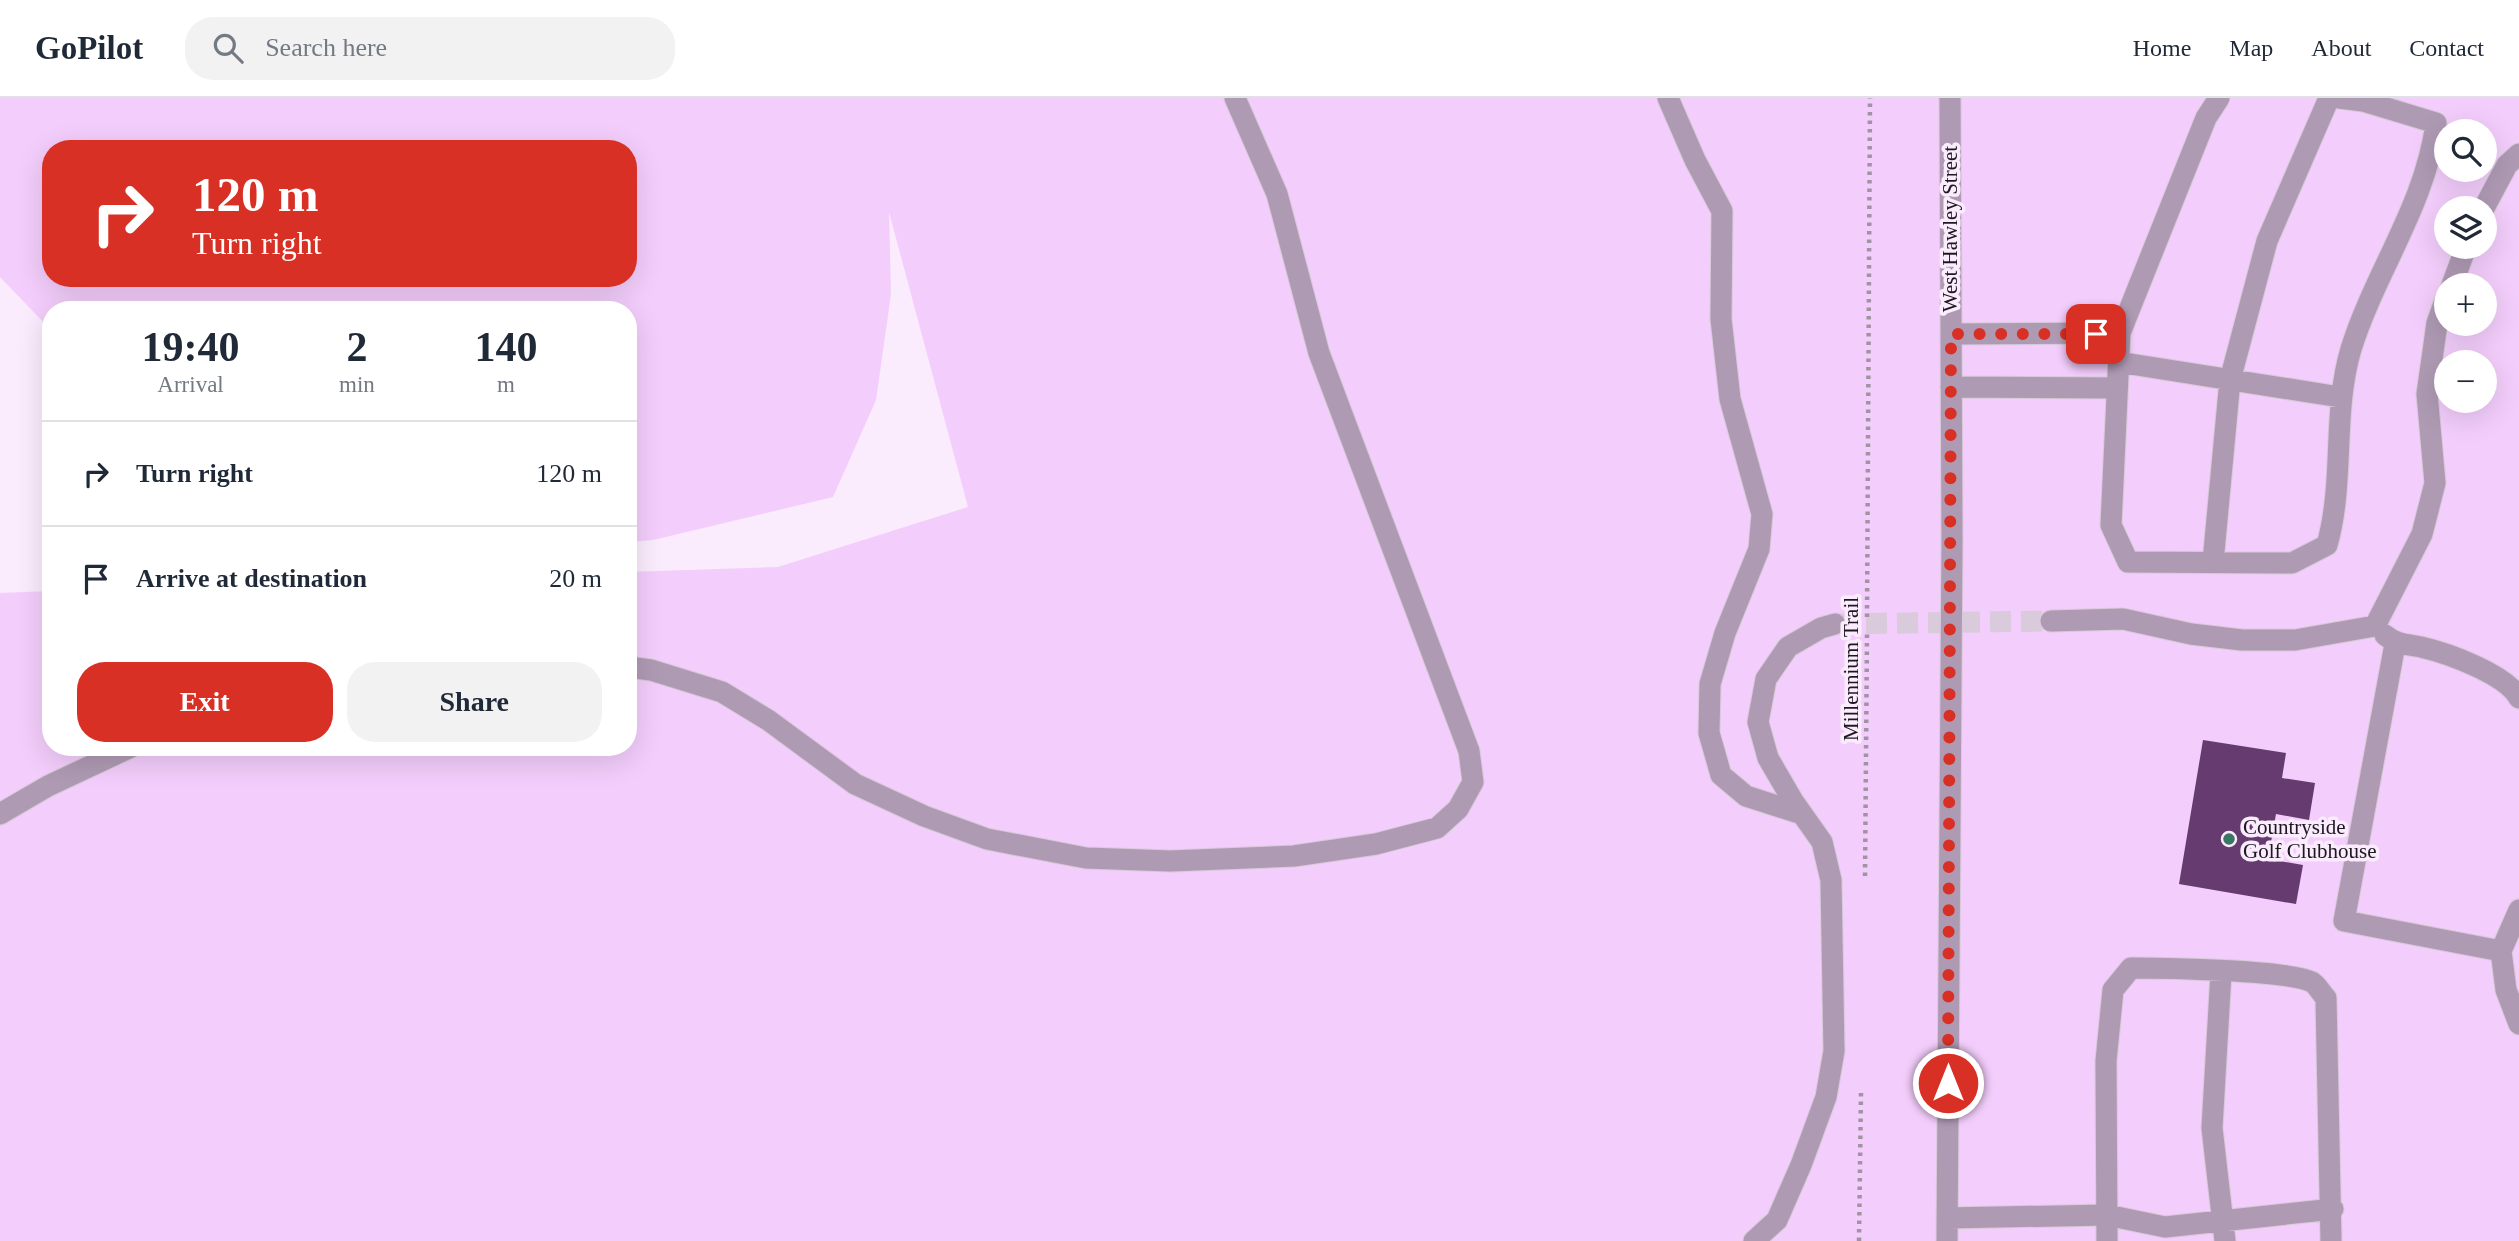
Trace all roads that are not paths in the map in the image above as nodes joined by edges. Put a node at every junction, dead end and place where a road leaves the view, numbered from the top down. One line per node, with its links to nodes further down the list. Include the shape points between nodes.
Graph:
1 (1235, 98): 22 (street, via 1277,194 1319,353 1469,751 1473,782 1458,809 1437,828 1376,844 1294,856 1170,861 1086,858 987,839 924,816 856,784 722,692)
2 (1668, 98): 26 (street, via 1722,211 1721,319 1730,399 1762,514 1759,549 1710,684 1709,733 1721,775 1746,796)
3 (1950, 98): 10 (street, West Hawley Street)
4 (2219, 98): 9 (street, via 2206,118)
5 (2329, 98): 13 (street, via 2267,241)
6 (2339, 98): 16 (street, via 2435,123 2431,158 2352,348)
7 (2519, 154): 8 (street, via 2507,165)
8 (2490, 196)
9 (2120, 333): 10 (street); 12 (street)
10 (1951, 334): 14 (street, West Hawley Street)
11 (2435, 336): 20 (street, via 2427,394 2435,483 2422,534)
12 (2118, 362): 13 (street); 15 (street)
13 (2230, 380): 16 (street); 17 (street)
14 (1951, 387): 15 (street); 33 (street, West Hawley Street)
15 (2116, 388): 17 (street, via 2111,525 2128,562)
16 (2340, 397): 17 (street, via 2334,520 2327,545 2292,563)
17 (2213, 562)
18 (2051, 621): 20 (street, via 2123,620 2242,640 2295,640)
19 (1835, 624): 26 (street, via 1788,647 1766,679 1758,722 1768,758)
20 (2375, 626): 21 (street)
21 (2395, 644): 23 (street, via 2423,648 2479,667); 28 (street, via 2344,920)
22 (637, 668)
23 (2519, 698)
24 (111, 756): 25 (street)
25 (0, 814)
26 (1802, 814): 36 (street, via 1822,842 1831,880 1835,1051 1826,1097 1801,1166 1777,1220)
27 (2519, 910): 28 (street)
28 (2501, 951): 30 (street, via 2506,990)
29 (2221, 973): 31 (street, via 2288,976 2313,982 2326,998 2327,1155); 32 (street, via 2130,968 2113,990 2106,1061); 35 (street, via 2212,1128)
30 (2519, 1024)
31 (2333, 1209): 35 (street); 40 (street)
32 (2107, 1215): 33 (street); 34 (street); 38 (street)
33 (1947, 1218): 37 (street, West Hawley Street)
34 (2165, 1227): 35 (street); 39 (street)
35 (2224, 1231)
36 (1754, 1241)
37 (1947, 1241)
38 (2107, 1241)
39 (2145, 1241)
40 (2331, 1241)

